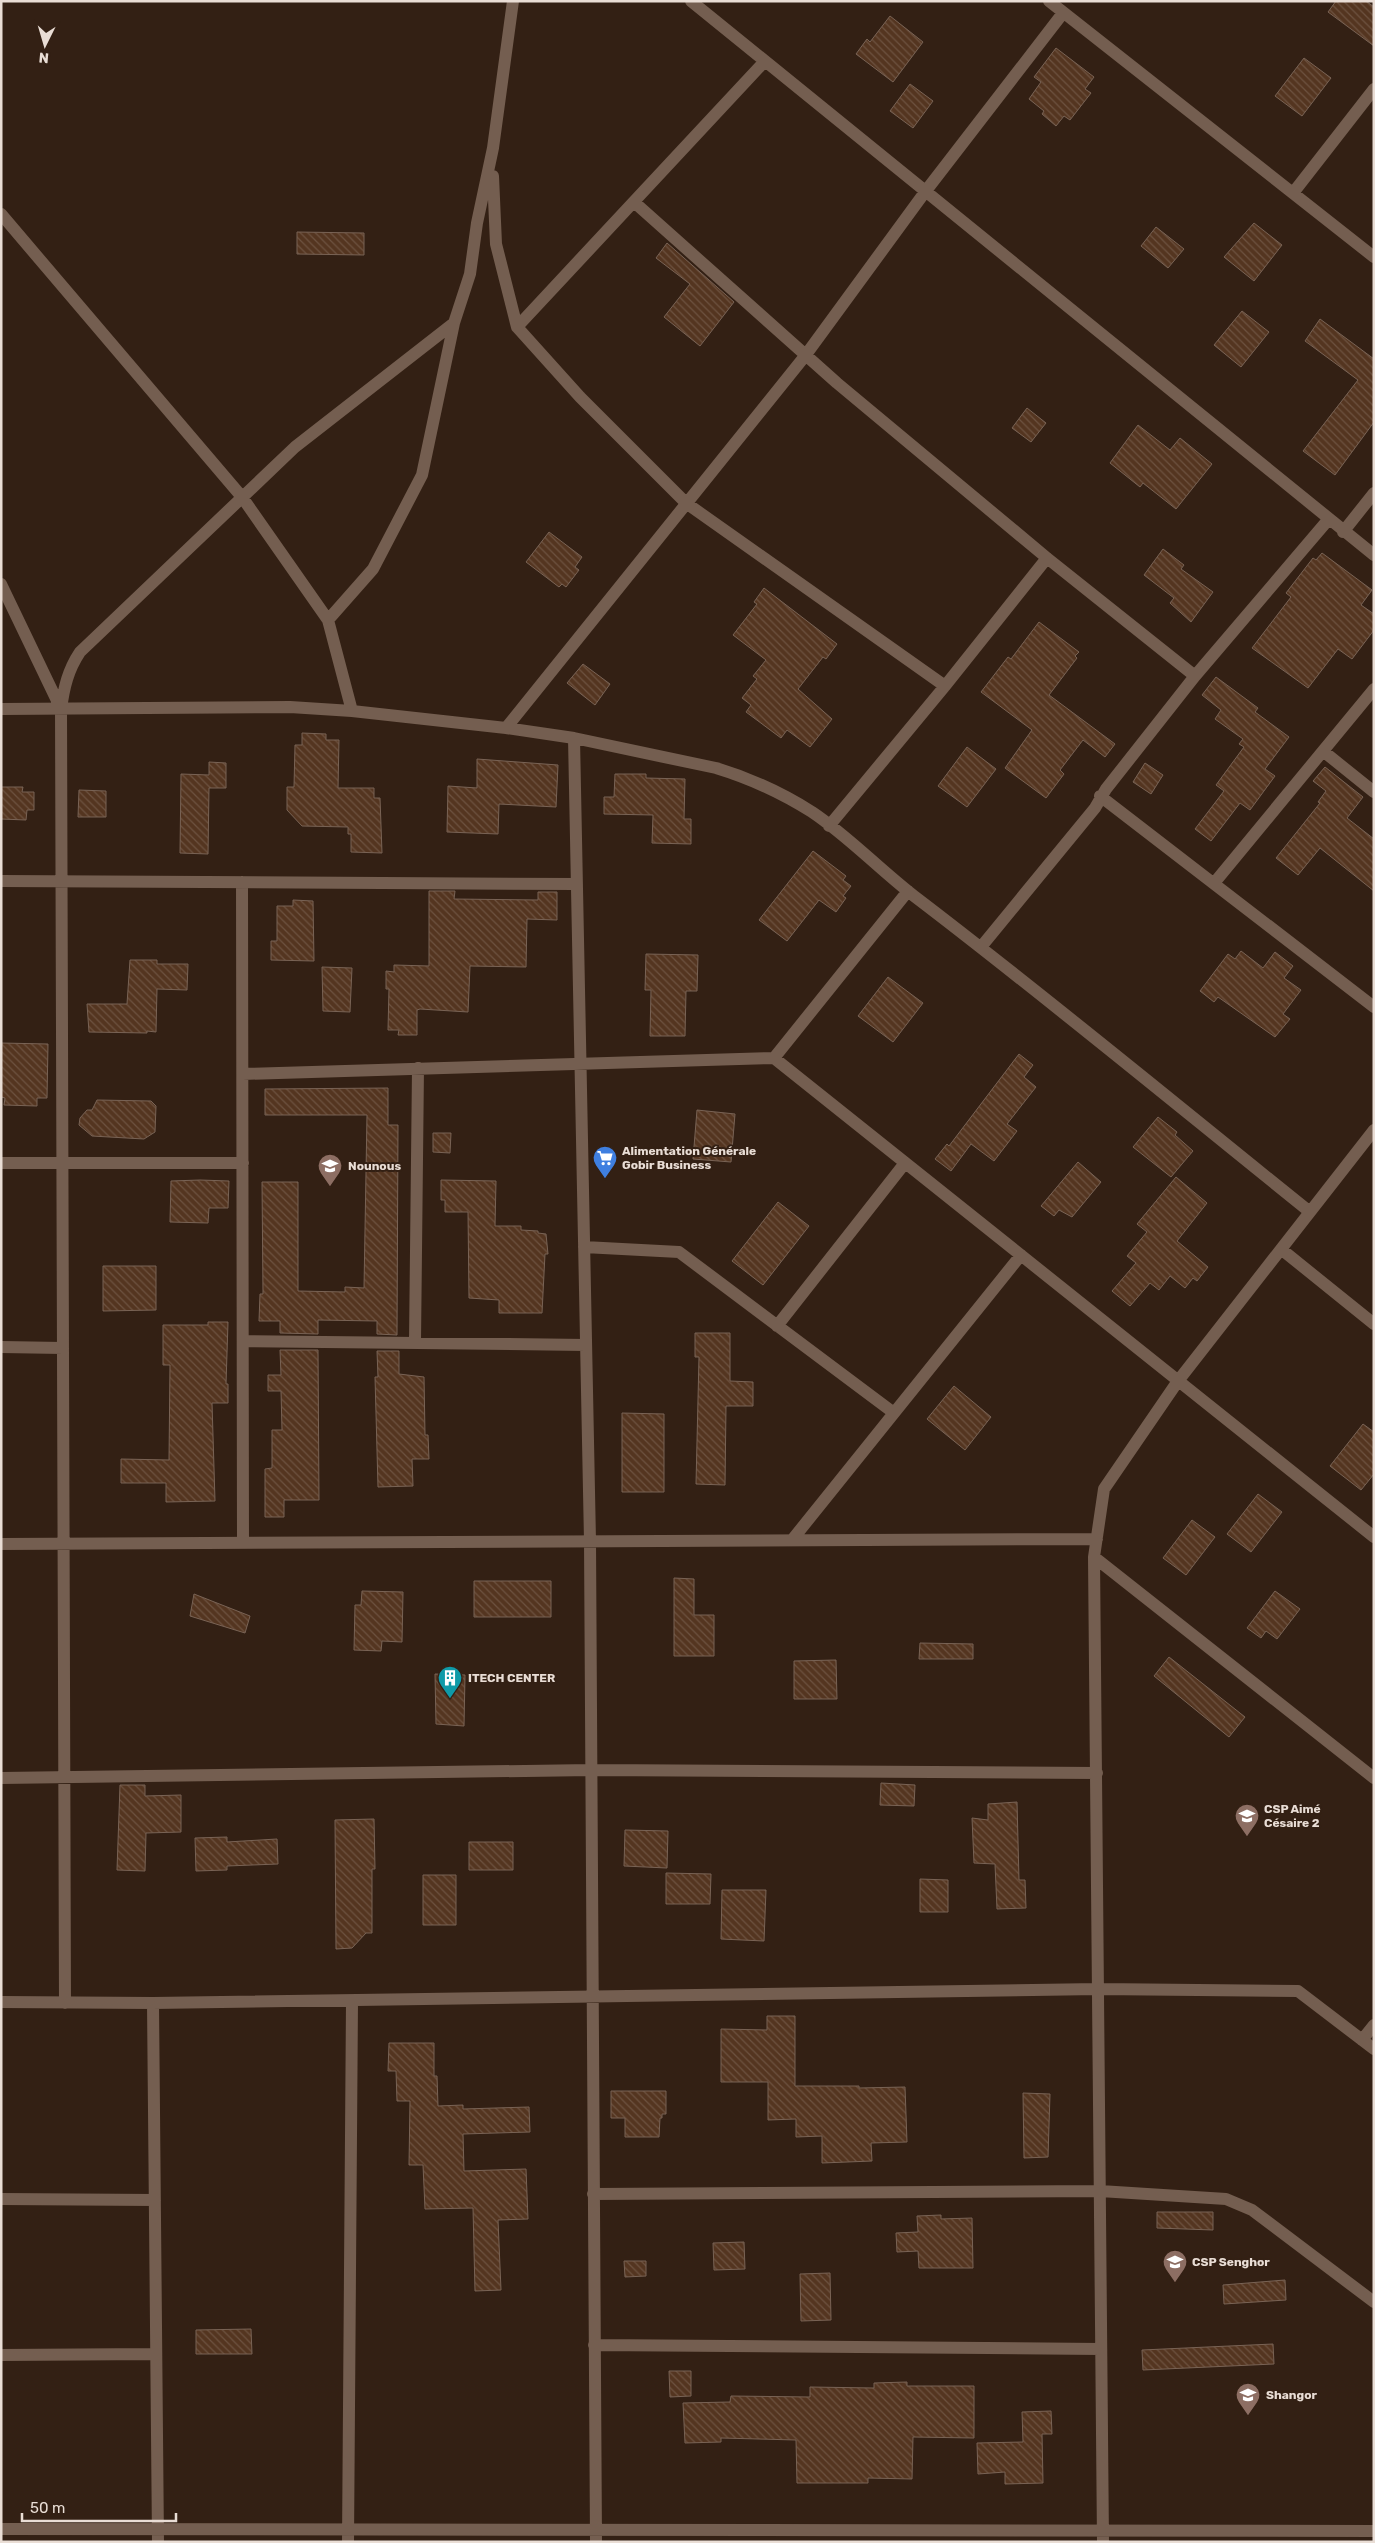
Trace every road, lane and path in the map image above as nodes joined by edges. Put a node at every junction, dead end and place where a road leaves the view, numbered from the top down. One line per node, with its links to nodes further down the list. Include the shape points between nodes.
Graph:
1 (513, 1): 7 (street)
2 (691, 1): 5 (street)
3 (1049, 1): 4 (street)
4 (1063, 13): 8 (street); 9 (street)
5 (765, 61): 8 (street); 10 (street)
6 (1374, 89): 9 (street)
7 (493, 148): 13 (street, via 470,274); 14 (street, via 492,200 496,244)
8 (925, 192): 15 (street); 19 (street)
9 (1293, 193): 12 (street)
10 (634, 202): 14 (street); 15 (street)
11 (1, 214): 17 (street)
12 (1374, 257)
13 (454, 323): 17 (street, via 295,447); 24 (street, via 422,475 373,570)
14 (517, 327): 18 (street, via 580,397)
15 (805, 356): 18 (street); 22 (street)
16 (1374, 493): 20 (street)
17 (242, 497): 24 (street); 29 (street, via 80,652 70,666)
18 (686, 503): 26 (street); 31 (street)
19 (1328, 520): 20 (street); 25 (street)
20 (1344, 532): 21 (street)
21 (1374, 556)
22 (1047, 558): 25 (street); 26 (street)
23 (1, 584): 29 (street)
24 (328, 620): 30 (street)
25 (1195, 676): 35 (street)
26 (945, 686): 36 (street)
27 (1374, 689): 33 (street)
28 (1, 709): 29 (street)
29 (61, 709): 30 (street, via 290,707); 38 (street)
30 (352, 711): 31 (street)
31 (506, 728): 32 (street)
32 (574, 738): 36 (street, via 739,775 806,809); 41 (street)
33 (1323, 751): 34 (street); 40 (street)
34 (1374, 792)
35 (1100, 796): 40 (street); 43 (street, via 1095,808)
36 (830, 826): 42 (street)
37 (1, 882): 38 (street)
38 (61, 882): 39 (street); 51 (street)
39 (242, 882): 41 (street); 48 (street)
40 (1215, 882): 44 (street)
41 (577, 884): 46 (street)
42 (908, 892): 43 (street); 45 (street)
43 (980, 947): 54 (street)
44 (1374, 1007)
45 (774, 1058): 46 (street); 53 (street)
46 (580, 1064): 47 (street); 55 (street)
47 (418, 1068): 48 (street); 61 (street)
48 (243, 1074): 52 (street)
49 (1374, 1130): 54 (street)
50 (1, 1163): 51 (street)
51 (62, 1163): 52 (street); 64 (street)
52 (243, 1163): 60 (street)
53 (905, 1163): 57 (street); 59 (street)
54 (1310, 1212): 56 (street)
55 (584, 1247): 59 (street, via 679,1252); 62 (street)
56 (1281, 1249): 58 (street); 65 (street)
57 (1021, 1255): 65 (street); 66 (street)
58 (1374, 1324)
59 (777, 1326): 66 (street)
60 (243, 1341): 61 (street); 71 (street)
61 (415, 1342): 62 (street)
62 (586, 1345): 70 (street)
63 (1, 1347): 64 (street)
64 (63, 1348): 73 (street)
65 (1178, 1381): 67 (street); 68 (street, via 1104,1489)
66 (894, 1413): 69 (street)
67 (1374, 1537)
68 (1097, 1539): 69 (street); 74 (street)
69 (792, 1540): 70 (street)
70 (590, 1541): 71 (street); 75 (street)
71 (243, 1543): 73 (street)
72 (1, 1544): 73 (street)
73 (64, 1544): 77 (street)
74 (1094, 1557): 76 (street); 79 (street)
75 (592, 1770): 76 (street); 77 (street); 81 (street)
76 (1097, 1773): 80 (street)
77 (64, 1777): 78 (street); 84 (street)
78 (1, 1778)
79 (1374, 1778)
80 (1098, 1989): 81 (street); 87 (street, via 1298,1991); 89 (street)
81 (593, 1996): 82 (street); 90 (street)
82 (352, 2001): 85 (street); 101 (street)
83 (1, 2002): 84 (street)
84 (66, 2002): 85 (street)
85 (153, 2003): 92 (street)
86 (1374, 2025): 87 (street)
87 (1362, 2040): 88 (street)
88 (1374, 2049)
89 (1100, 2191): 90 (street); 93 (street, via 1226,2199 1240,2203); 95 (street)
90 (594, 2194): 94 (street)
91 (1, 2199): 92 (street)
92 (155, 2200): 96 (street)
93 (1374, 2302)
94 (594, 2345): 95 (street); 102 (street)
95 (1101, 2349): 103 (street)
96 (156, 2354): 97 (street); 100 (street)
97 (1, 2355)
98 (1, 2529): 100 (street)
99 (1374, 2532): 103 (street)
100 (158, 2536): 101 (street)
101 (348, 2536): 102 (street)
102 (596, 2536): 103 (street)
103 (1103, 2536)

